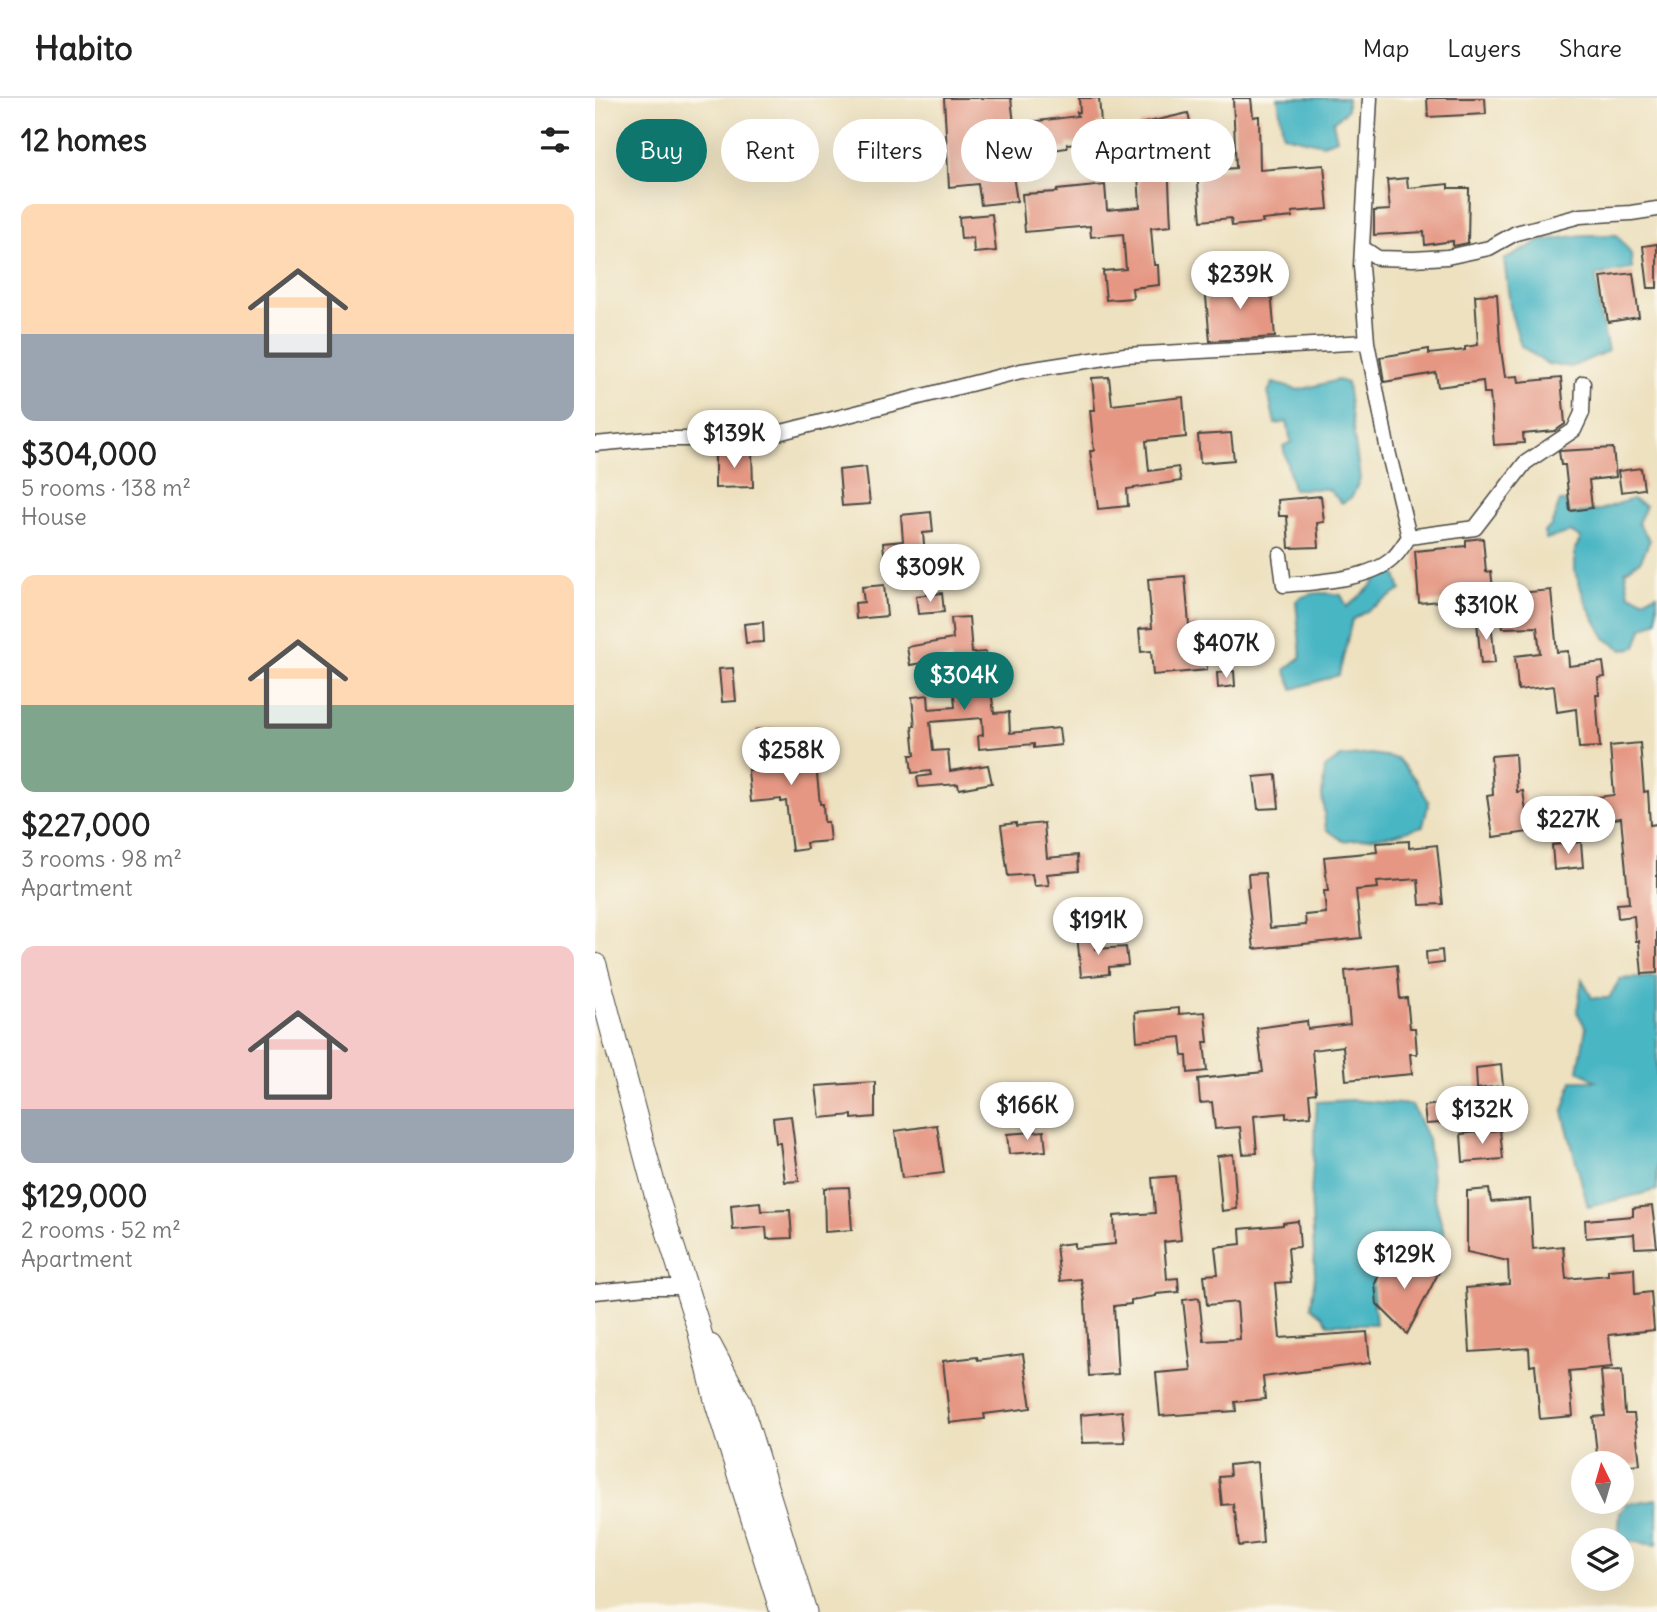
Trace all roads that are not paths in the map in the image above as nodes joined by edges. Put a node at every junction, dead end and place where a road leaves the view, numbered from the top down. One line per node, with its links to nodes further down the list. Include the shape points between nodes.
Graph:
1 (1370, 98): 3 (street)
2 (1657, 209): 3 (street, via 1580,216 1516,233 1489,248 1447,257 1378,258)
3 (1363, 248): 4 (street)
4 (1367, 341): 6 (street, via 1125,355 1021,371 771,435); 7 (street)
5 (1583, 383): 7 (street, via 1582,413 1574,430 1525,463 1475,528)
6 (595, 444)
7 (1409, 537): 8 (street, via 1392,559 1372,572 1309,583 1284,585)
8 (1280, 555)
9 (595, 965): 10 (main road, via 656,1194)
10 (686, 1287): 11 (street); 12 (main road)
11 (595, 1292)
12 (699, 1329): 13 (main road, via 717,1404); 14 (main road, via 740,1403)
13 (782, 1612)
14 (805, 1612)

